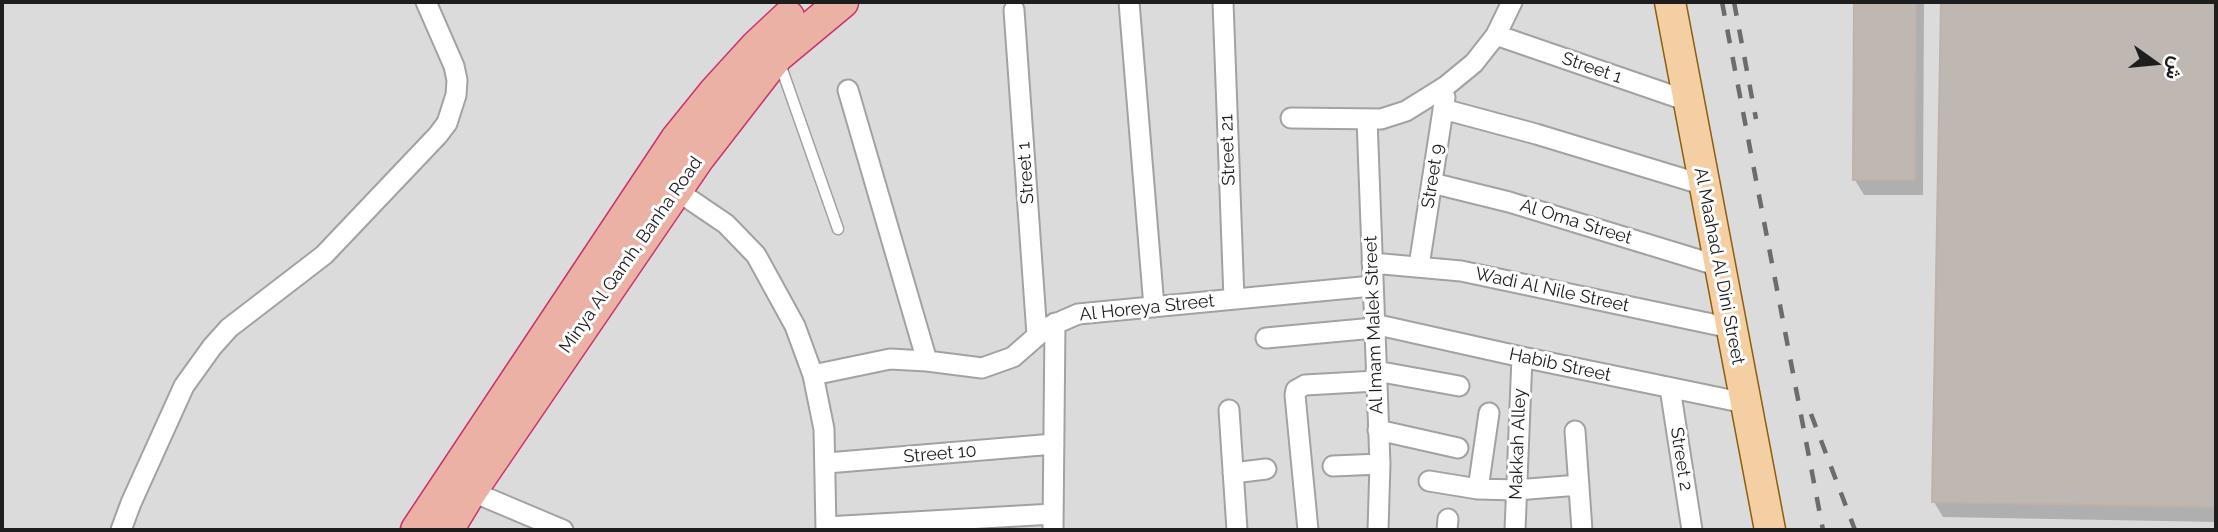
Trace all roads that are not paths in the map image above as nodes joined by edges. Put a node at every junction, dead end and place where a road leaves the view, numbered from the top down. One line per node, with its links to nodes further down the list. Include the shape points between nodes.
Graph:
1 (426, 2): 59 (street, via 455,73 456,95 447,122 324,255 229,328 212,347 184,386)
2 (805, 2): 18 (highway, Minya Al Qamh, Banha Road, via 715,92)
3 (842, 2): 11 (highway, Minya Al Qamh, Banha Road)
4 (1129, 2): 28 (street)
5 (1223, 2): 27 (street, Street 21)
6 (1512, 2): 10 (street)
7 (1670, 2): 14 (main road, Al Maahad Al Dini Street)
8 (1690, 2): 70 (main road, Al Maahad Al Dini Street)
9 (1014, 10): 32 (street, Street 1)
10 (1496, 35): 12 (street, via 1474,63); 14 (street, Street 1)
11 (777, 56): 18 (highway, Minya Al Qamh, Banha Road); 22 (lane)
12 (1446, 86): 15 (street, Street 9); 17 (street, via 1398,115)
13 (848, 90): 35 (street)
14 (1688, 101): 20 (main road, Al Maahad Al Dini Street)
15 (1443, 108): 19 (street, Street 9); 20 (street)
16 (1291, 118): 17 (street)
17 (1367, 119): 23 (street, Al Imam Malek Street)
18 (688, 149): 21 (highway, Minya Al Qamh, Banha Road); 54 (highway, Minya Al Qamh, Banha Road, via 577,287)
19 (1432, 183): 24 (street, Street 9); 25 (street, Al Oma Street)
20 (1704, 185): 25 (main road, Al Maahad Al Dini Street)
21 (676, 190): 36 (street, via 726,224 756,255 795,326); 54 (highway, Minya Al Qamh, Banha Road)
22 (838, 229)
23 (1372, 263): 24 (street, Wadi Al Nile Street); 26 (street, Al Imam Malek Street)
24 (1419, 266): 31 (street, Wadi Al Nile Street, via 1503,279)
25 (1719, 266): 31 (main road, Al Maahad Al Dini Street)
26 (1372, 286): 27 (street, Al Horeya Street); 30 (street, Al Imam Malek Street)
27 (1234, 299): 28 (street, Al Horeya Street)
28 (1154, 307): 29 (street, Al Horeya Street, via 1078,314)
29 (1055, 323): 32 (street, Al Horeya Street); 45 (street)
30 (1374, 326): 33 (street, Habib Street); 34 (street, Habib Street); 37 (street, Al Imam Malek Street)
31 (1731, 328): 40 (main road, Al Maahad Al Dini Street)
32 (1037, 335): 35 (street, Al Horeya Street, via 1013,357 993,366 971,368)
33 (1266, 338)
34 (1522, 357): 39 (street, Habib Street); 56 (street, Makkah Alley)
35 (927, 361): 36 (street, Al Horeya Street, via 890,359)
36 (813, 375): 47 (street)
37 (1376, 376): 38 (street); 43 (street, Al Imam Malek Street); 64 (street, via 1305,385 1297,390)
38 (1459, 386)
39 (1670, 388): 40 (street, Habib Street); 68 (street, Street 2)
40 (1745, 403): 69 (main road, Al Maahad Al Dini Street)
41 (1229, 410): 51 (street)
42 (1489, 413): 55 (street)
43 (1378, 430): 46 (street); 48 (street, Al Imam Malek Street)
44 (1575, 431): 53 (street)
45 (1054, 444): 47 (street, Street 10); 57 (street)
46 (1458, 448)
47 (827, 463): 58 (street)
48 (1380, 464): 49 (street); 65 (street, Al Imam Malek Street)
49 (1333, 466)
50 (1266, 469): 51 (street)
51 (1233, 472): 63 (street)
52 (1429, 481): 55 (street)
53 (1579, 485): 56 (street); 67 (street)
54 (461, 487): 60 (highway, Minya Al Qamh, Banha Road); 61 (highway, Minya Al Qamh, Banha Road); 62 (street)
55 (1478, 489): 56 (street)
56 (1516, 490): 66 (street, Makkah Alley)
57 (1053, 522): 58 (street)
58 (826, 529)
59 (121, 530)
60 (416, 530)
61 (447, 530)
62 (563, 530)
63 (1237, 530)
64 (1308, 530)
65 (1378, 530)
66 (1515, 530)
67 (1582, 530)
68 (1692, 530)
69 (1770, 530)
70 (1787, 530)

